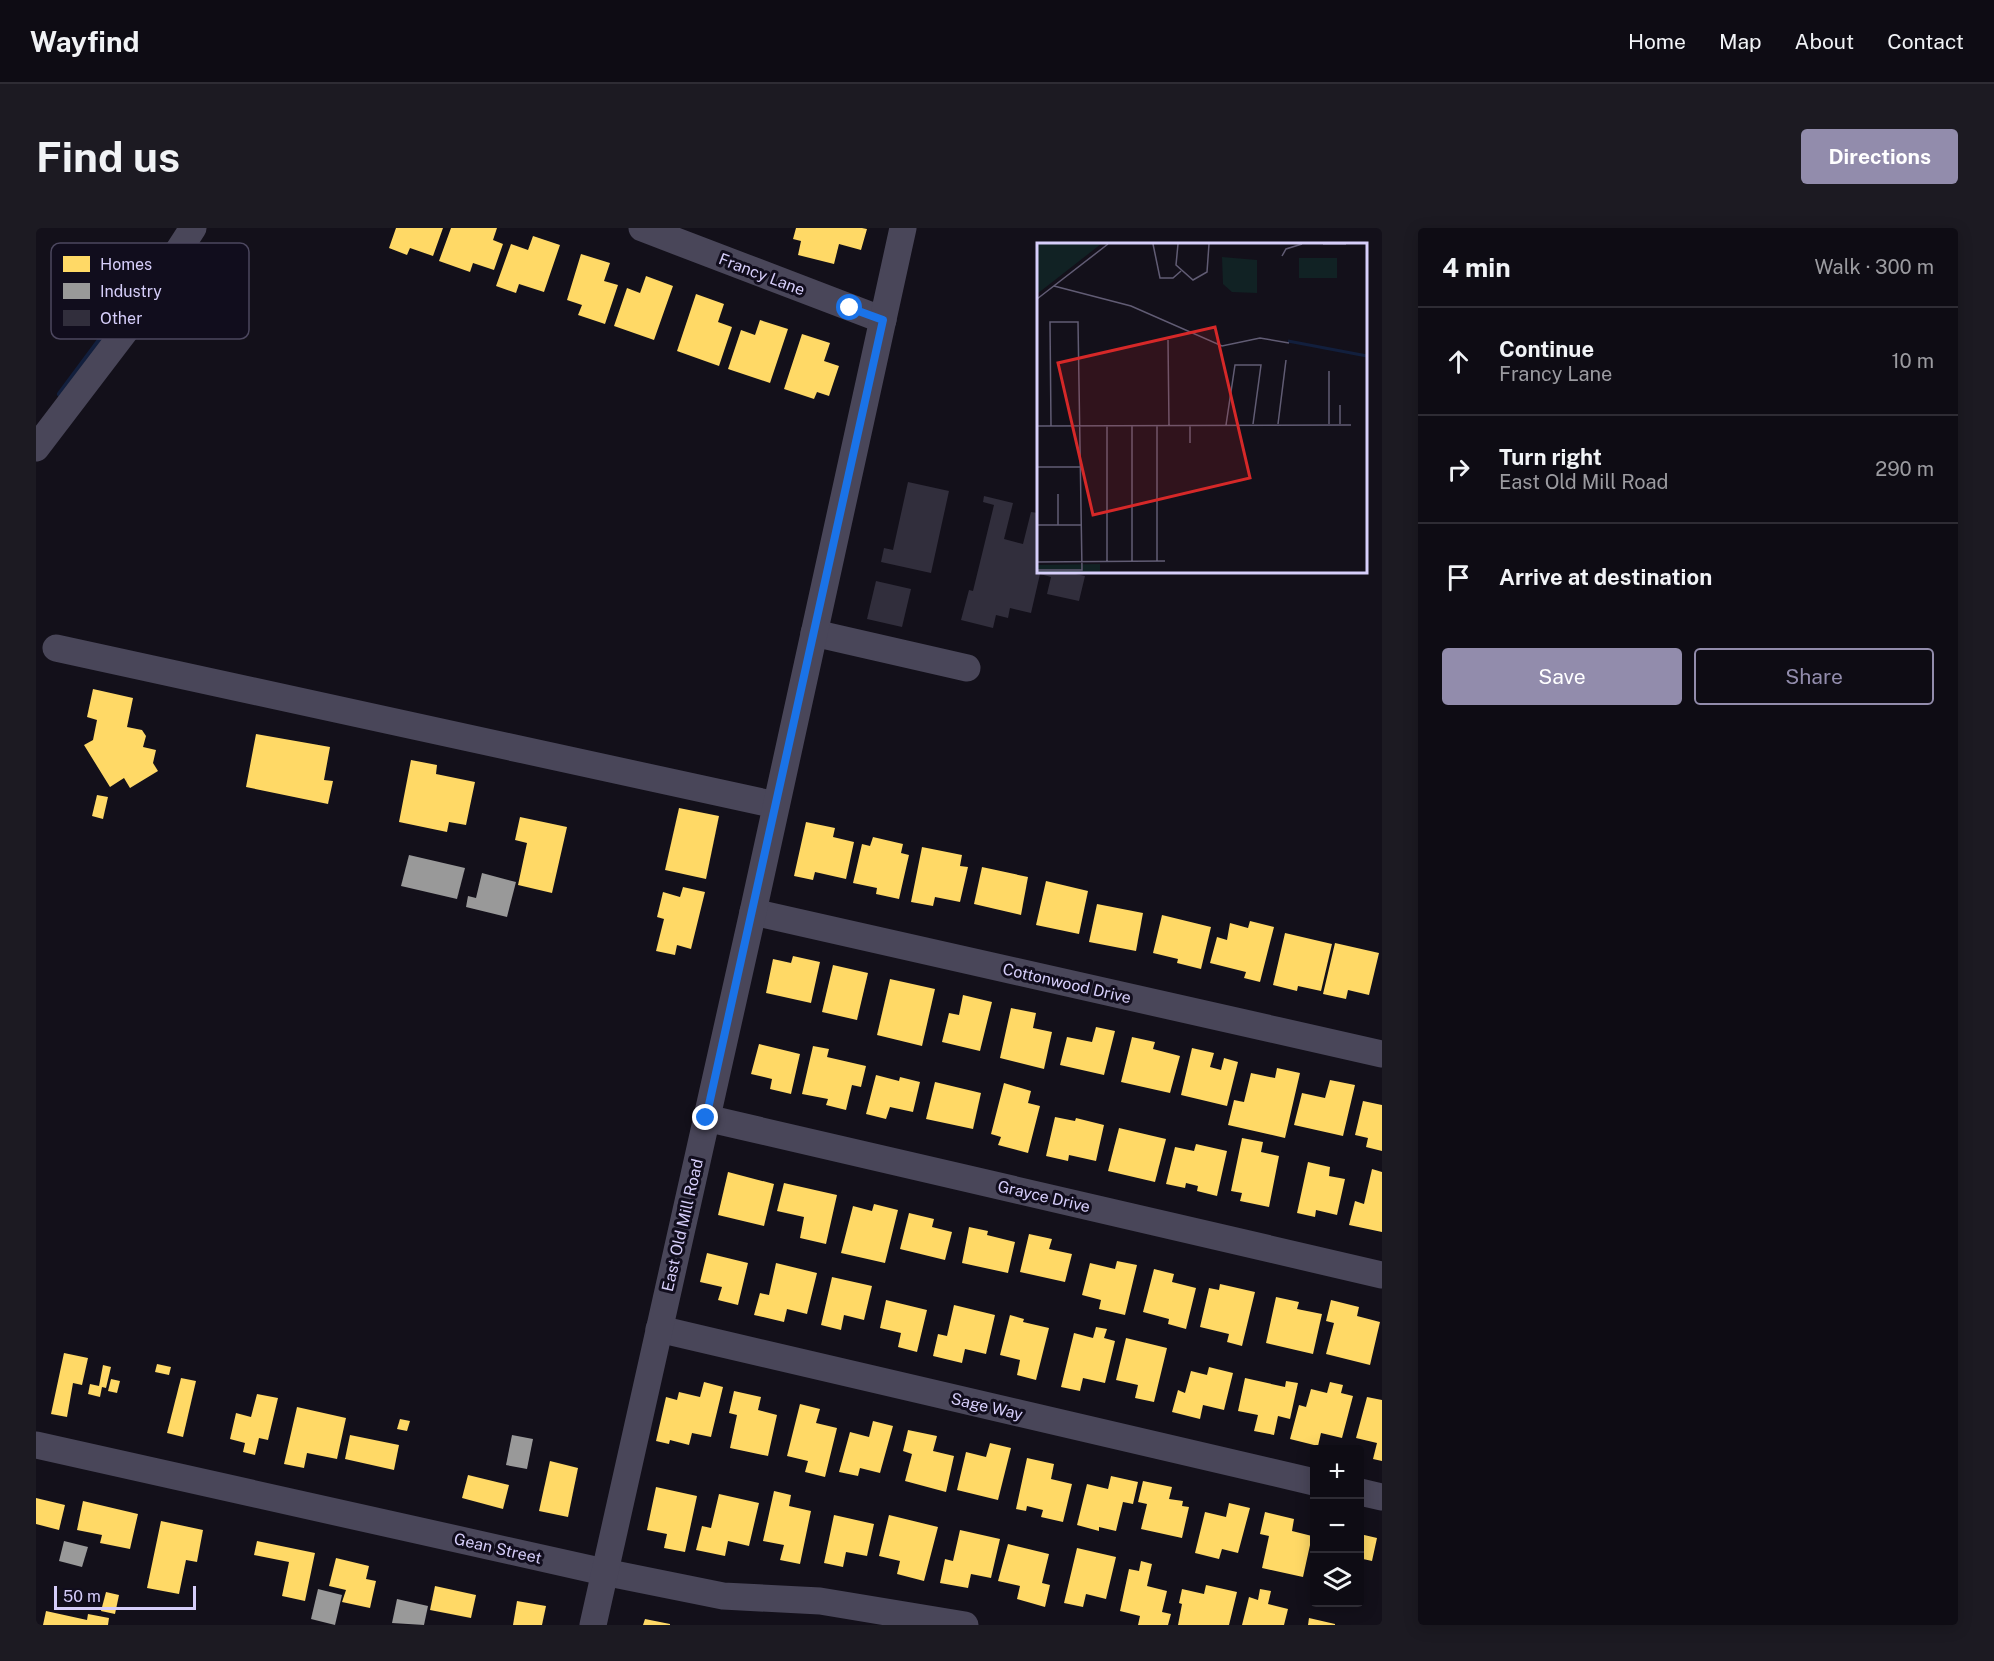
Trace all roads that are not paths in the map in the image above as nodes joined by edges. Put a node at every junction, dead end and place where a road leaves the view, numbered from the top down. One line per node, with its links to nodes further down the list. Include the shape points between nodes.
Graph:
1 (193, 228): 4 (street)
2 (642, 228): 5 (street, Francy Lane)
3 (903, 228): 5 (street, East Old Mill Road)
4 (183, 243)
5 (883, 320): 8 (street, East Old Mill Road)
6 (119, 339): 7 (street)
7 (36, 448)
8 (814, 633): 10 (street); 11 (street, East Old Mill Road)
9 (56, 648): 11 (street)
10 (967, 668)
11 (776, 805): 12 (street, East Old Mill Road)
12 (753, 912): 13 (street, Cottonwood Drive); 14 (street, East Old Mill Road)
13 (1382, 1054)
14 (706, 1118): 15 (street, Grayce Drive); 16 (street, East Old Mill Road)
15 (1382, 1275)
16 (659, 1329): 18 (street, Sage Way); 21 (street, East Old Mill Road)
17 (36, 1445): 21 (street, Gean Street)
18 (1310, 1481)
19 (1364, 1493): 20 (street)
20 (1382, 1497)
21 (604, 1572): 22 (street, Gean Street, via 723,1596 820,1601); 23 (street, East Old Mill Road)
22 (958, 1624)
23 (592, 1625)

